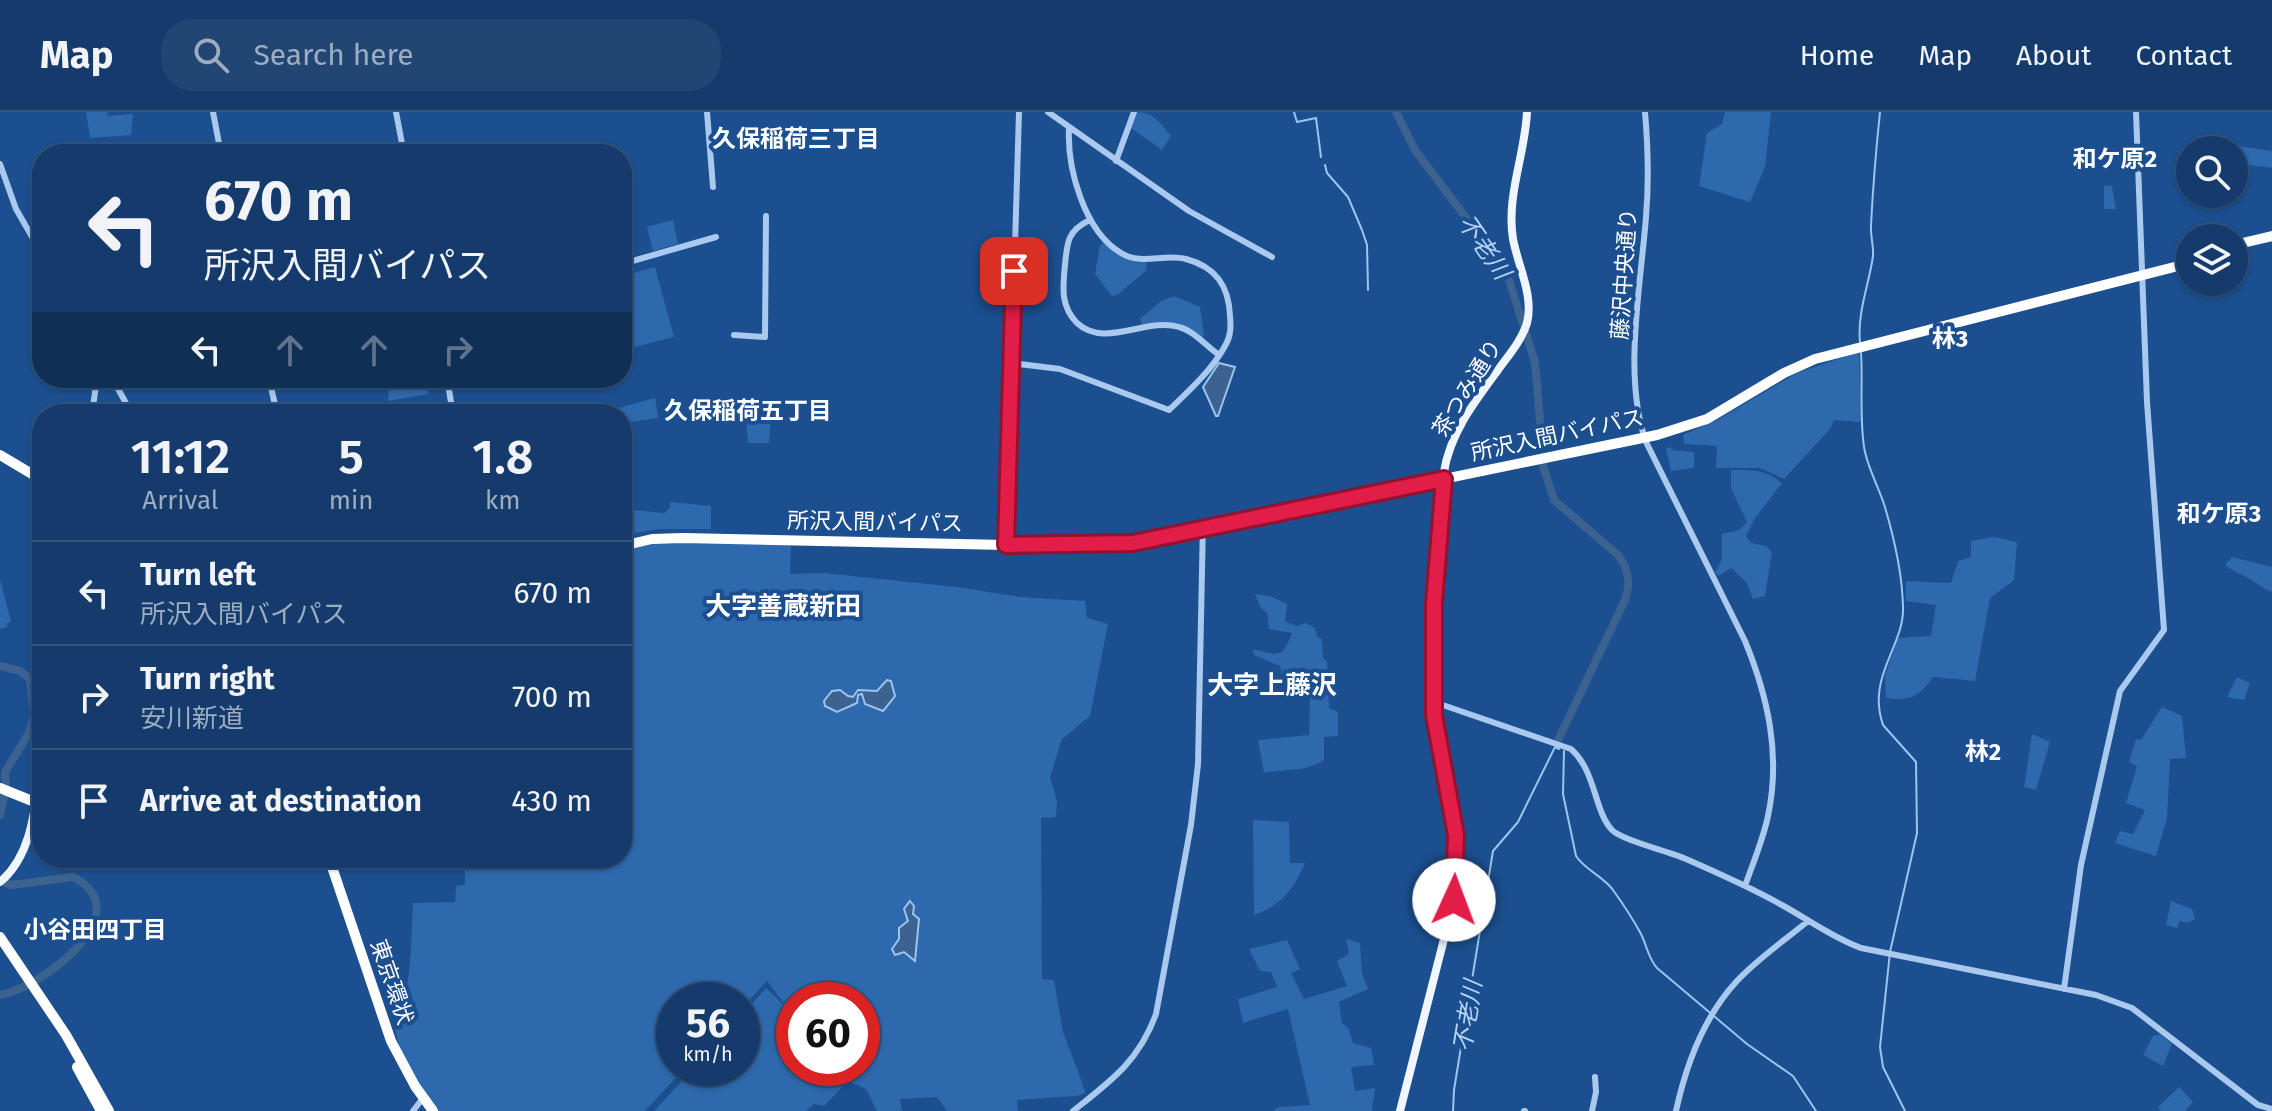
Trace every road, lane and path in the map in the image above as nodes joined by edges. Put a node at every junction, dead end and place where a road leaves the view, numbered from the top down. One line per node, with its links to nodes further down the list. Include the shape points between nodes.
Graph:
1 (213, 112): 11 (street)
2 (396, 112): 12 (street)
3 (707, 112): 15 (street)
4 (1019, 112): 31 (street)
5 (1048, 112): 10 (street)
6 (1134, 112): 13 (street)
7 (1527, 112): 35 (main road, 茶つみ通り, via 1512,214 1528,301 1526,324 1458,430)
8 (1645, 112): 32 (street, 藤沢中央通り, via 1647,195 1636,334)
9 (2136, 112): 28 (street)
10 (1069, 128): 13 (street); 17 (street, via 1072,166)
11 (219, 144)
12 (402, 144)
13 (1116, 161): 24 (street, via 1189,211)
14 (0, 164): 19 (street)
15 (713, 187)
16 (766, 216): 29 (street, via 765,337)
17 (1090, 220): 30 (street, via 1125,255 1144,260 1184,258 1220,278 1229,295 1231,329); 30 (street, via 1076,227 1068,240 1063,291 1077,322 1105,334 1175,326)
18 (2272, 236): 21 (highway)
19 (32, 237)
20 (716, 237): 25 (street)
21 (2248, 242)
22 (2272, 243): 23 (highway)
23 (2248, 249)
24 (1272, 257)
25 (632, 261)
26 (2176, 261): 28 (highway, 所沢入間バイパス)
27 (2176, 266): 28 (highway, 所沢入間バイパス)
28 (2142, 272): 32 (highway, 所沢入間バイパス, via 1803,357 1705,413); 51 (street, via 2164,630 2120,691 2081,865)
29 (734, 335)
30 (1219, 355): 31 (street, via 1169,410 1060,369)
31 (1011, 363): 37 (street)
32 (1644, 435): 35 (highway, 所沢入間バイパス); 47 (street, 藤沢中央通り, via 1745,641 1765,694 1773,787)
33 (0, 453): 34 (highway)
34 (32, 471)
35 (1444, 475): 36 (highway, 所沢入間バイパス); 39 (main road, 茶つみ通り, via 1434,603)
36 (1203, 525): 37 (highway, 所沢入間バイパス, via 1133,543); 60 (street, via 1198,764 1156,1014 1122,1072)
37 (1006, 541): 38 (highway, 所沢入間バイパス)
38 (632, 542)
39 (1434, 702): 47 (street, via 1571,749 1582,760 1607,825 1616,834 1669,851); 61 (main road, 茶つみ通り, via 1456,835 1454,900)
40 (0, 782): 42 (highway, bridge)
41 (0, 788): 43 (highway, bridge)
42 (32, 795)
43 (32, 801)
44 (32, 814): 46 (main road, via 21,857)
45 (330, 868): 54 (highway, 東京環状, via 378,1027)
46 (3, 880)
47 (1745, 886): 48 (street)
48 (1808, 921): 51 (street, via 1851,944 1890,955); 63 (street, via 1738,980 1712,1014)
49 (0, 937): 52 (highway)
50 (0, 949): 52 (highway)
51 (2064, 989): 55 (street, via 2132,1008 2258,1105)
52 (35, 993): 56 (highway); 57 (highway)
53 (1595, 1077): 62 (street)
54 (417, 1105): 58 (highway, 東京環状); 59 (highway, 東京環状)
55 (2272, 1109)
56 (101, 1111)
57 (109, 1111)
58 (426, 1111)
59 (433, 1111)
60 (1073, 1111)
61 (1400, 1111)
62 (1592, 1111)
63 (1676, 1111)

